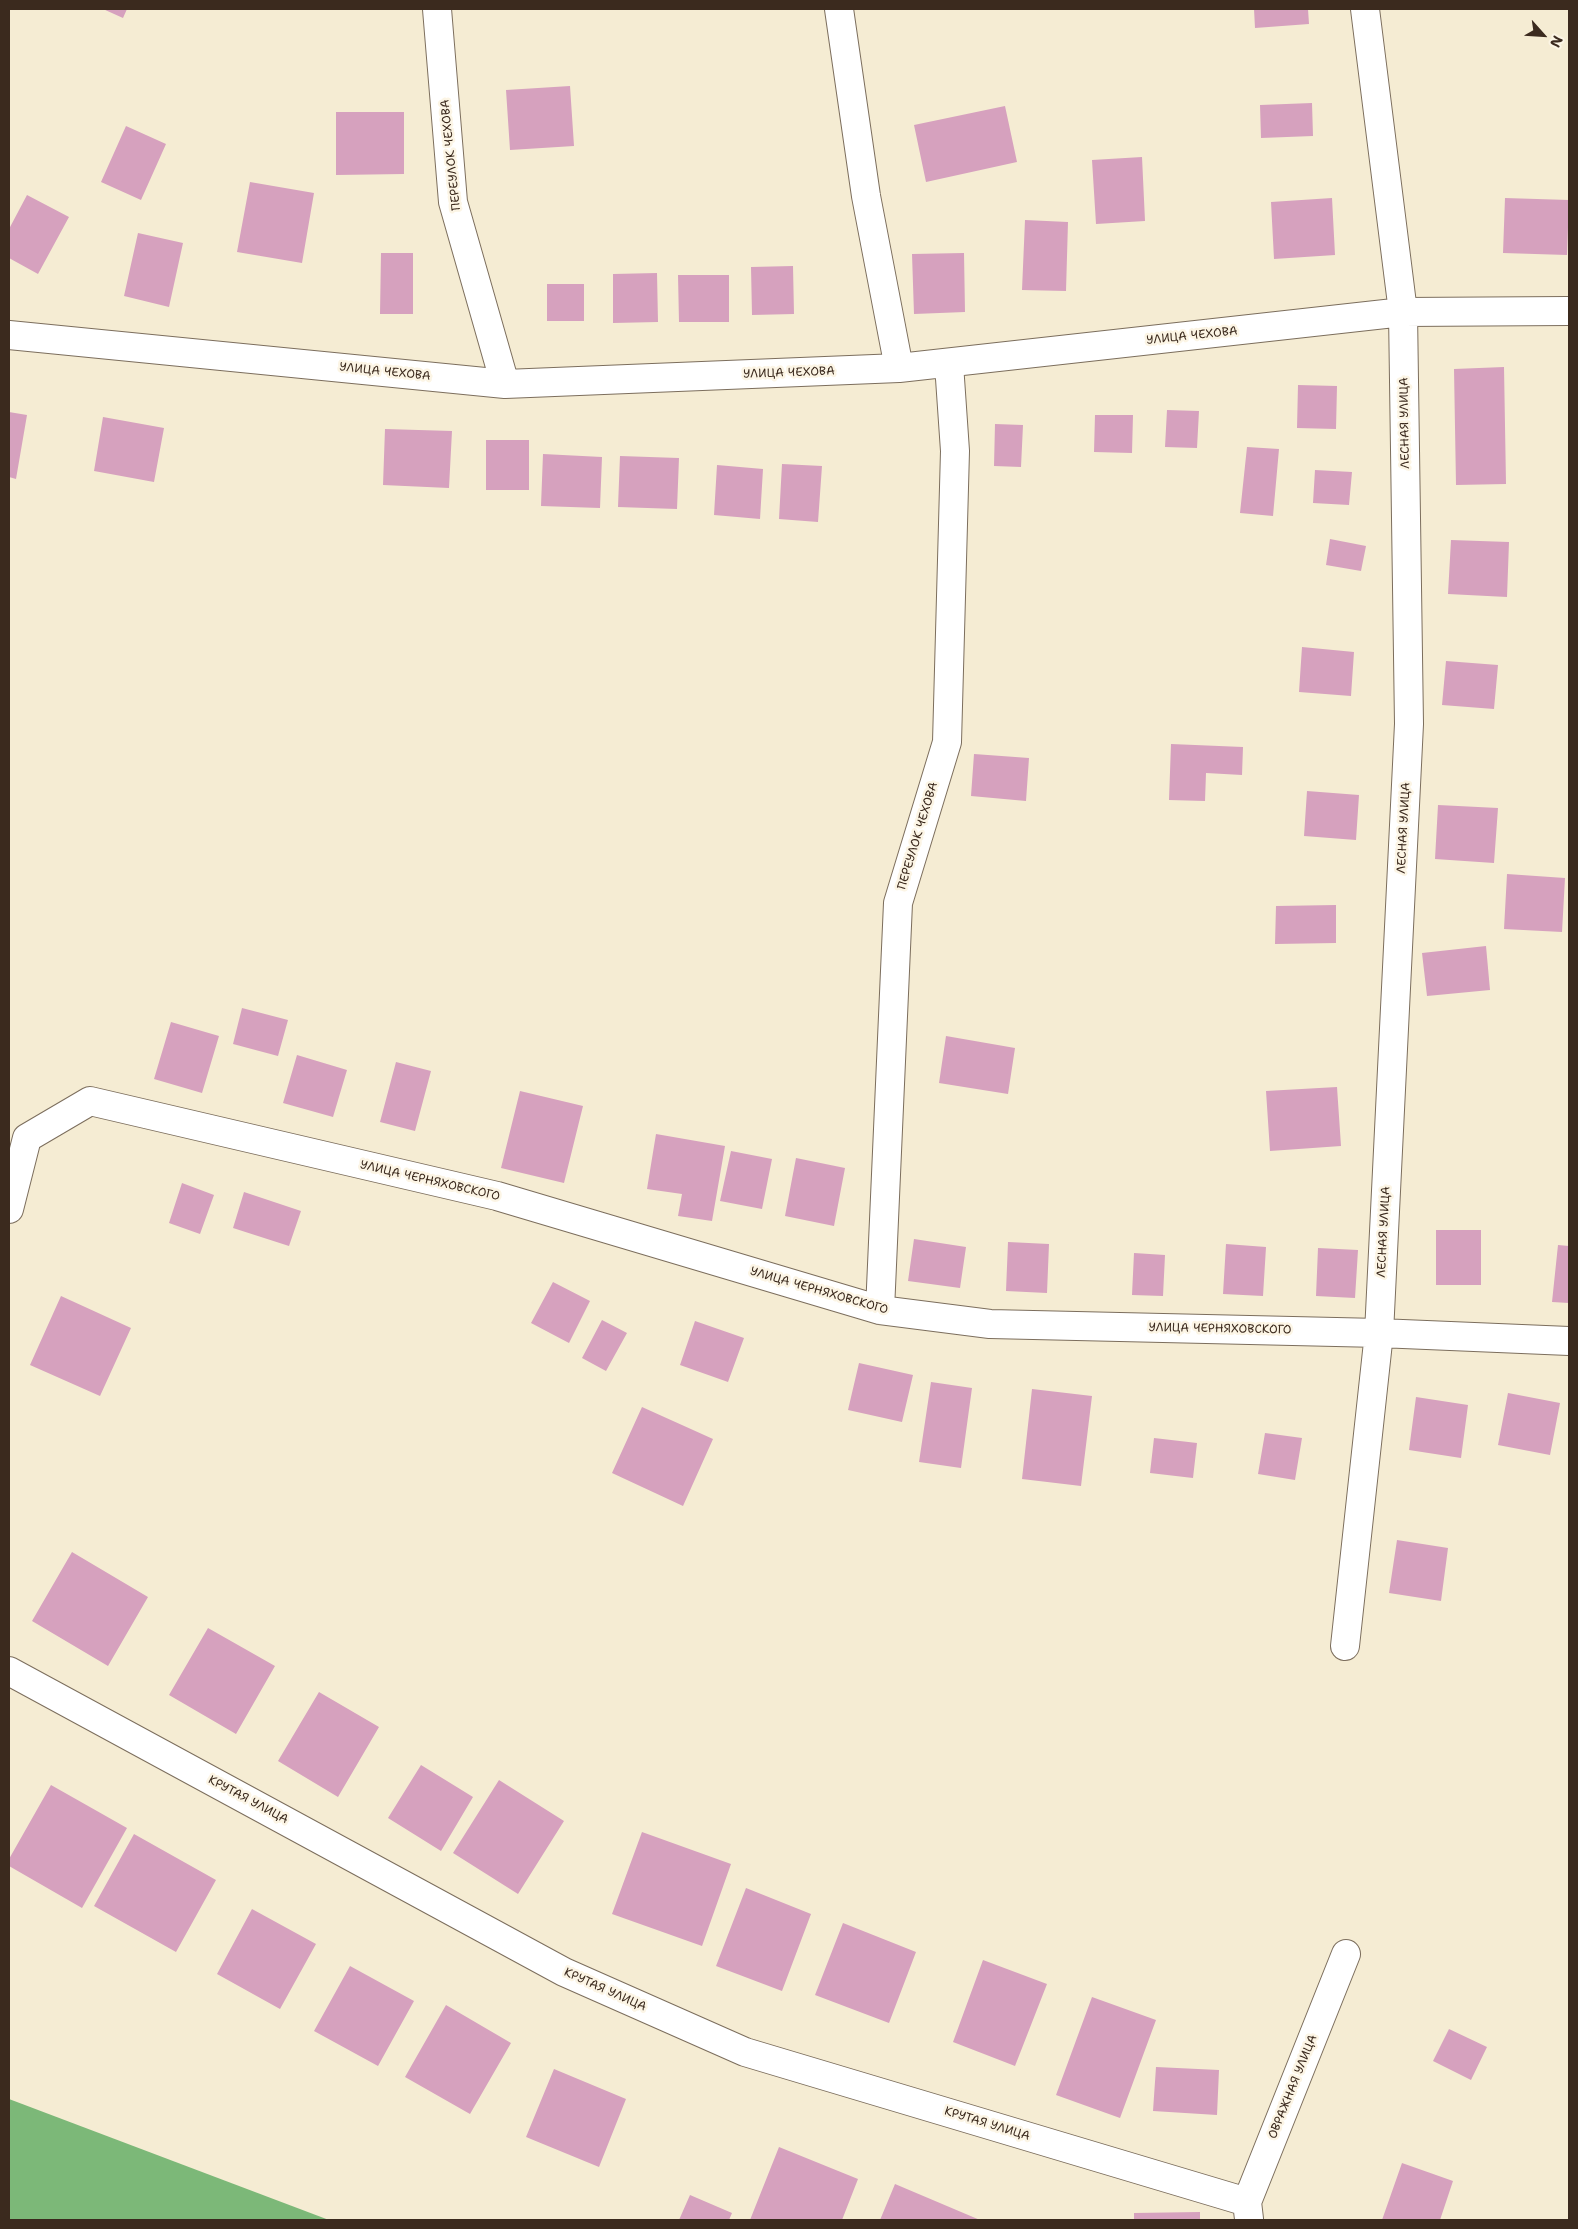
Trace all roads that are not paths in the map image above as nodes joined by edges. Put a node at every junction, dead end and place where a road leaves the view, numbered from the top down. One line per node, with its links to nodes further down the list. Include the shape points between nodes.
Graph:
1 (437, 9): 9 (street, ПЕРЕУЛОК ЧЕХОВА, via 453,202)
2 (839, 9): 8 (street, via 866,196)
3 (1365, 9): 5 (street, ЛЕСНАЯ УЛИЦА)
4 (1569, 311): 5 (street, УЛИЦА ЧЕХОВА)
5 (1403, 312): 7 (street, УЛИЦА ЧЕХОВА); 12 (street, ЛЕСНАЯ УЛИЦА, via 1409,724)
6 (9, 334): 9 (street, УЛИЦА ЧЕХОВА)
7 (949, 364): 8 (street, УЛИЦА ЧЕХОВА); 11 (street, ПЕРЕУЛОК ЧЕХОВА, via 955,451 947,742 898,903)
8 (899, 368): 9 (street, УЛИЦА ЧЕХОВА)
9 (505, 384)
10 (9, 1209): 11 (street, УЛИЦА ЧЕРНЯХОВСКОГО, via 27,1138 90,1102 497,1196)
11 (880, 1310): 12 (street, УЛИЦА ЧЕРНЯХОВСКОГО, via 990,1324)
12 (1379, 1333): 13 (street, УЛИЦА ЧЕРНЯХОВСКОГО); 14 (street, ЛЕСНАЯ УЛИЦА)
13 (1569, 1341)
14 (1345, 1646)
15 (9, 1671): 17 (street, КРУТАЯ УЛИЦА, via 564,1972 745,2052)
16 (1346, 1954): 17 (street, ОВРАЖНАЯ УЛИЦА)
17 (1248, 2211)

